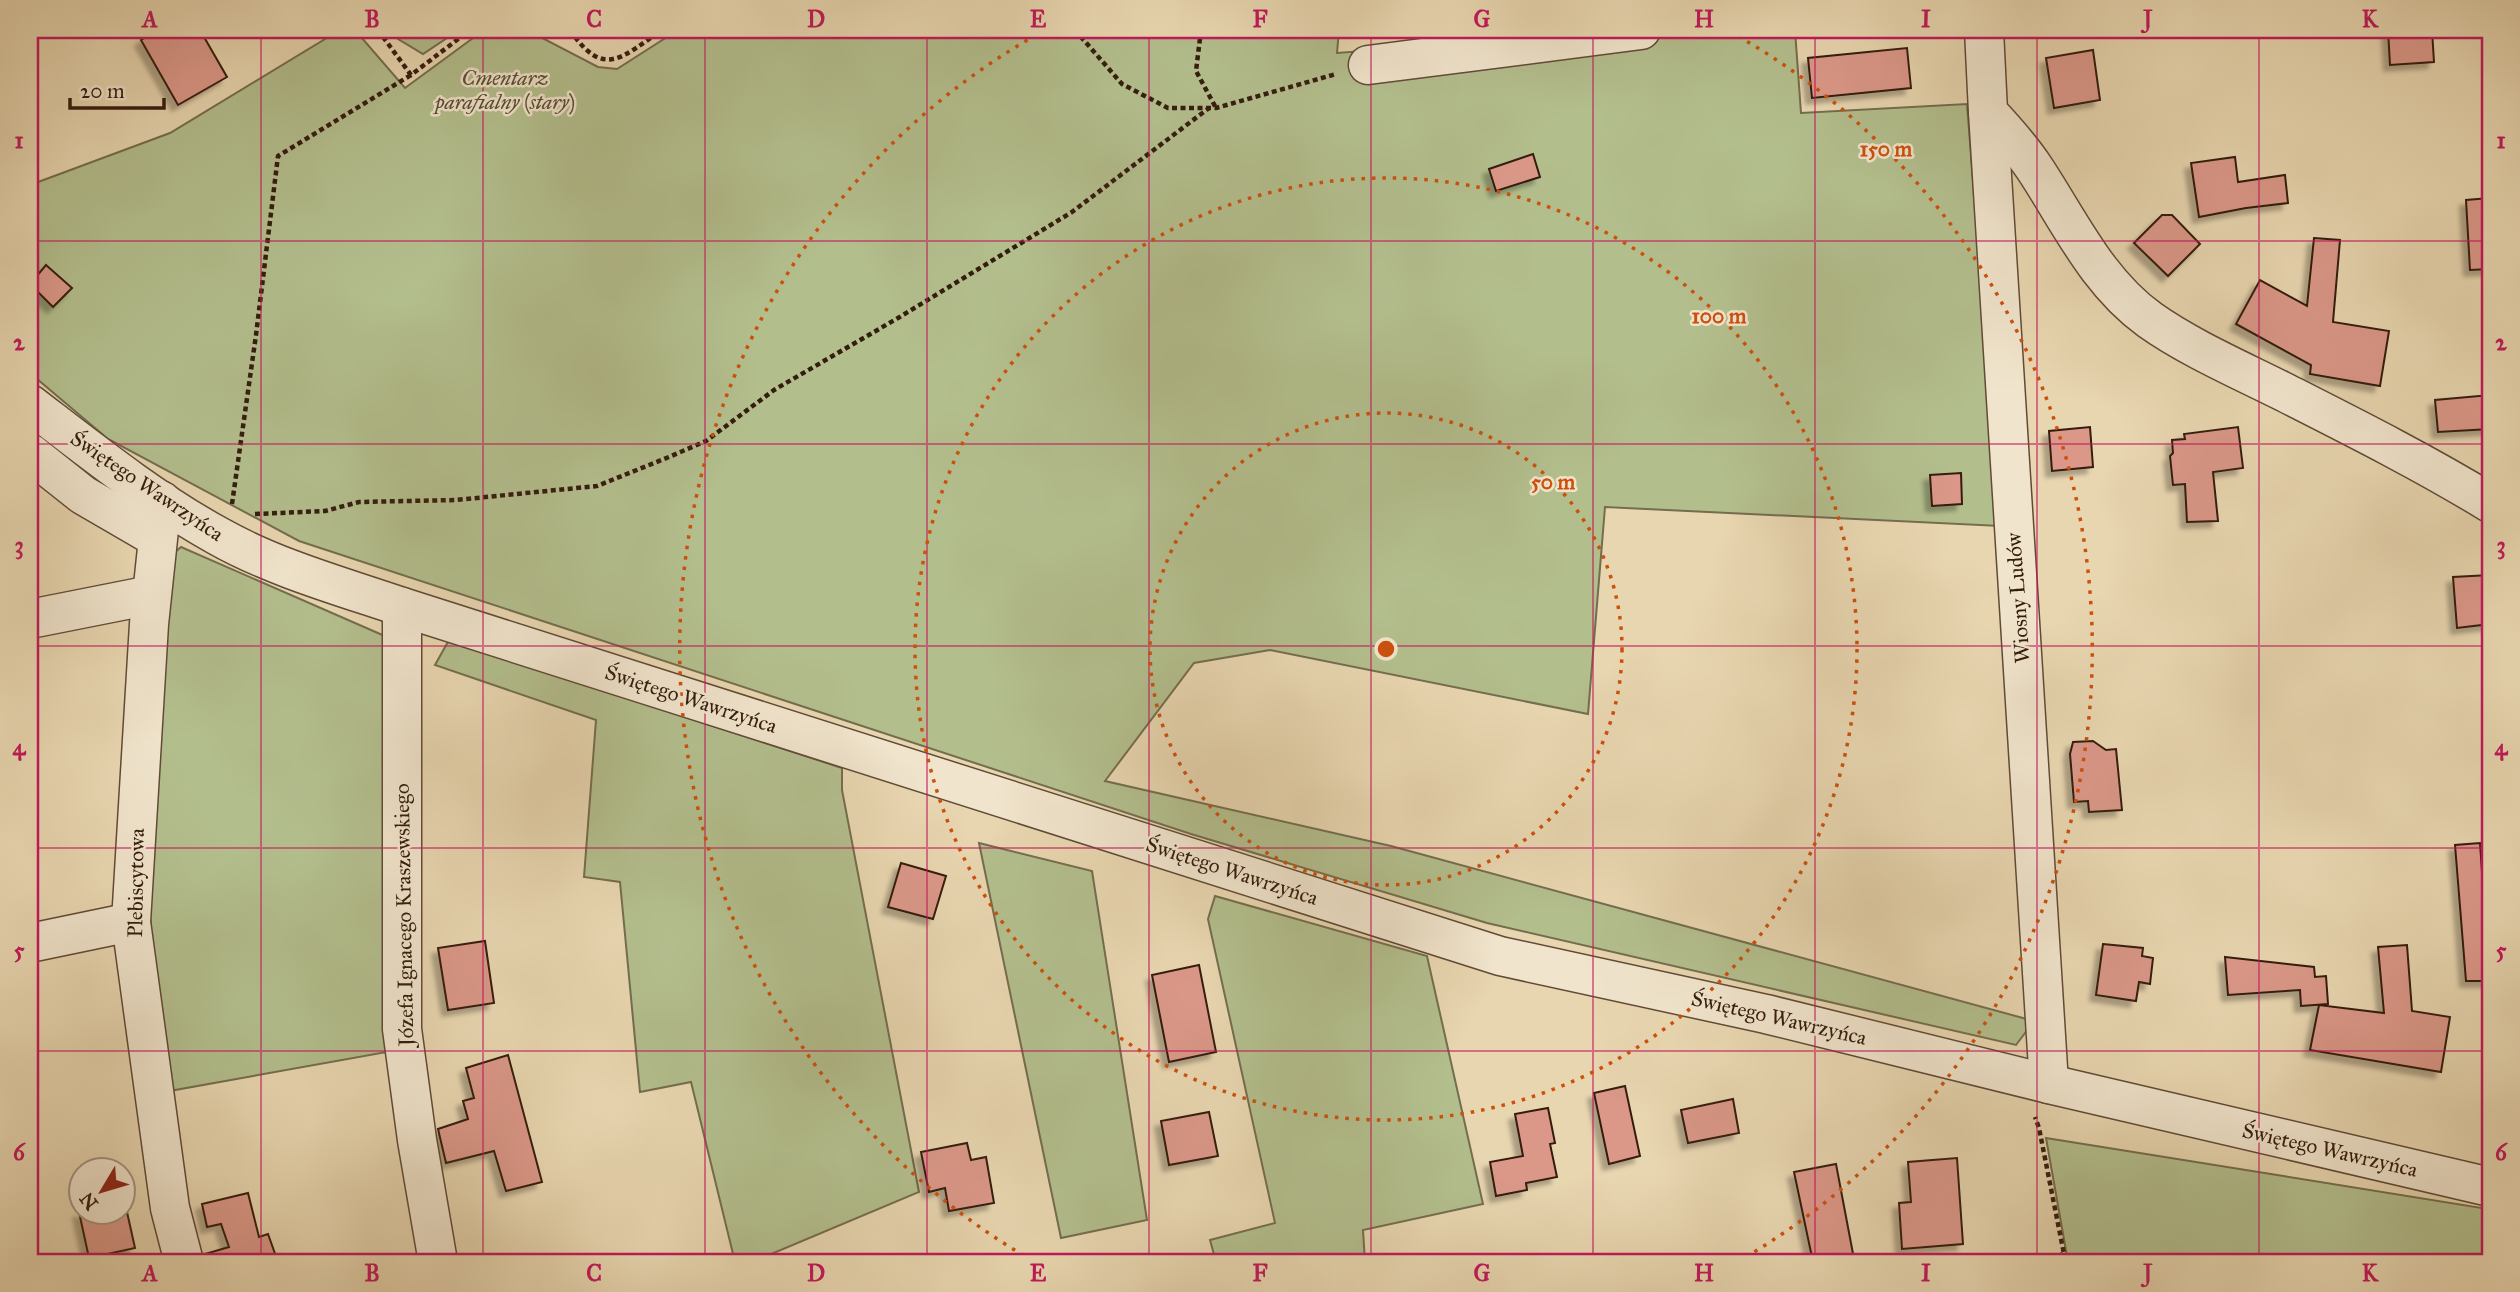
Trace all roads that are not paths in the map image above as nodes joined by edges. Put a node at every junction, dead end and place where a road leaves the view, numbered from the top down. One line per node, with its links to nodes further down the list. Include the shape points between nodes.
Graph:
1 (1641, 30): 3 (street)
2 (1984, 30): 5 (street, Wiosny Ludów)
3 (1541, 36): 4 (street)
4 (1368, 65)
5 (1988, 112): 9 (street, via 2035,169 2094,264 2149,320); 16 (street, Wiosny Ludów)
6 (30, 404): 8 (street, Świętego Wawrzyńca)
7 (30, 453): 10 (street, via 83,495)
8 (162, 500): 10 (street, Plebiscytowa); 12 (street, Świętego Wawrzyńca, via 218,536 284,567)
9 (2490, 503)
10 (157, 538): 11 (street, Plebiscytowa)
11 (151, 595): 13 (street); 14 (street, Plebiscytowa)
12 (402, 607): 16 (street, Świętego Wawrzyńca, via 1500,956 1766,1014); 19 (street, Józefa Ignacego Kraszewskiego, via 402,1028)
13 (30, 619)
14 (131, 922): 15 (street); 18 (street, Plebiscytowa, via 170,1208)
15 (30, 943)
16 (2041, 1098): 17 (street, Świętego Wawrzyńca)
17 (2490, 1187)
18 (184, 1262)
19 (438, 1262)

